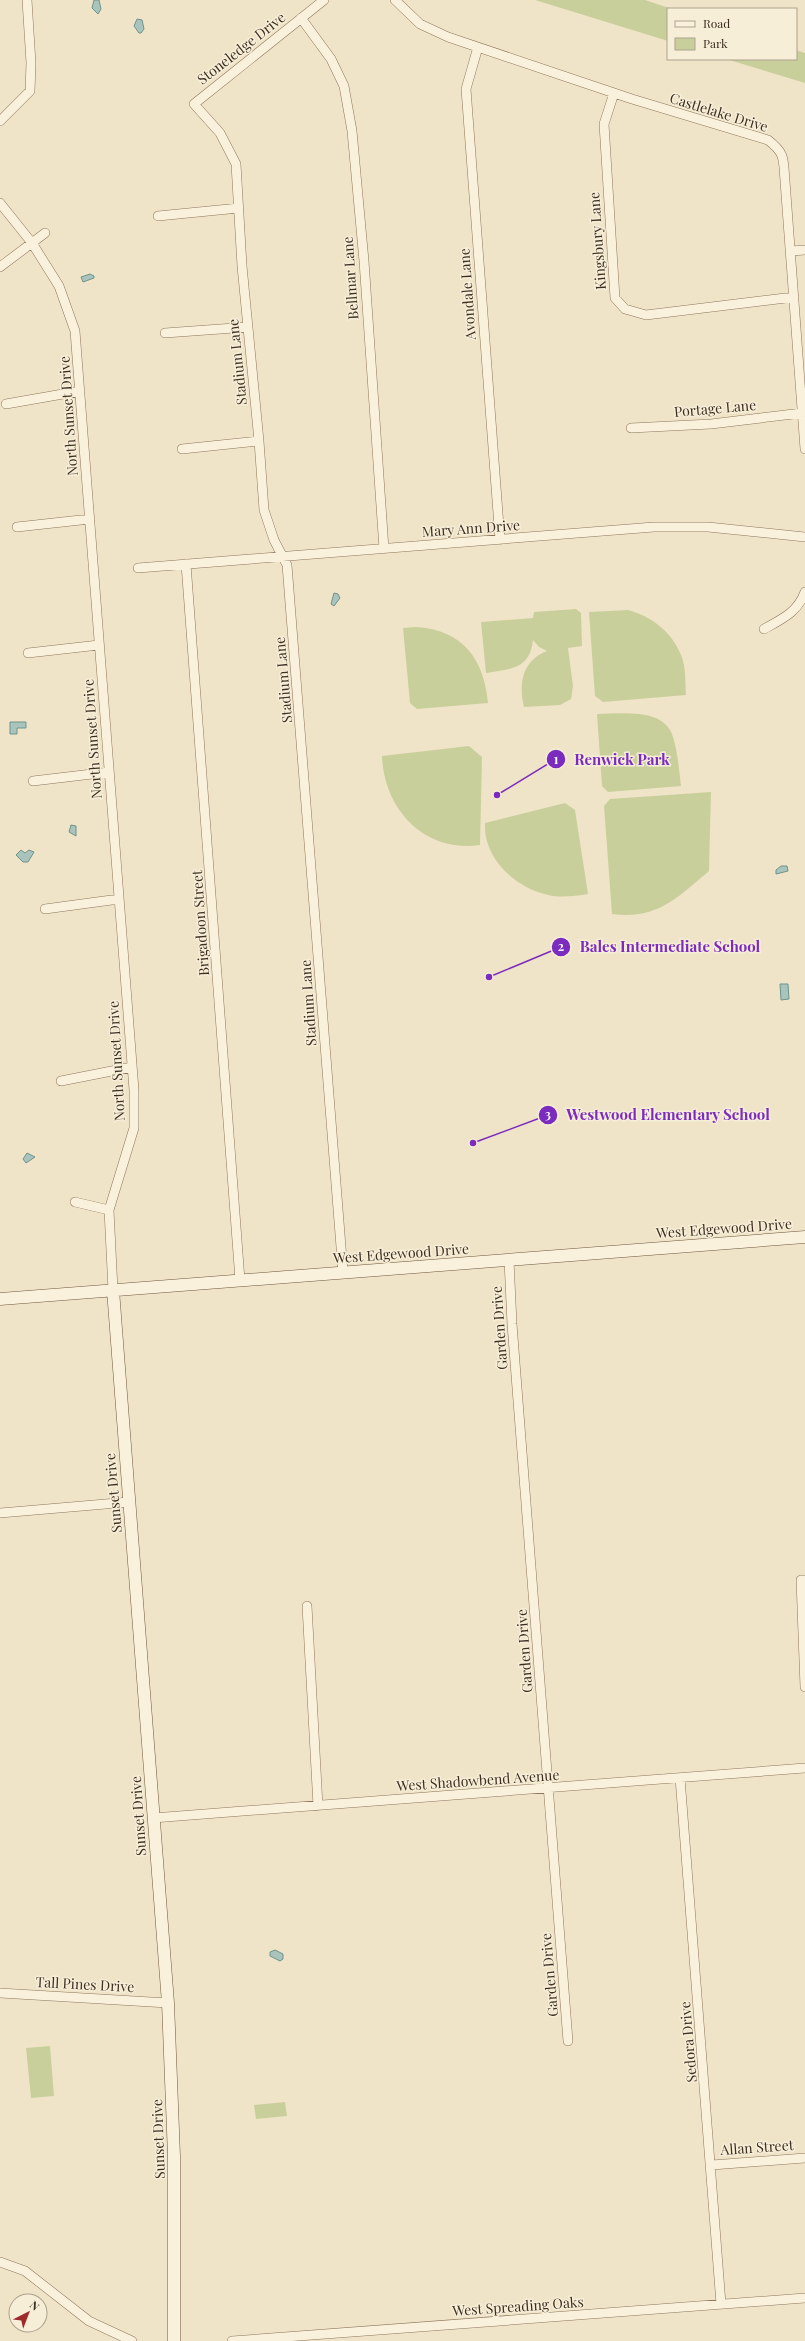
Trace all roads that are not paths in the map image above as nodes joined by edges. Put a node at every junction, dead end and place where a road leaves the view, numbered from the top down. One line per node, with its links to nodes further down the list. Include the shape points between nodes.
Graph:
1 (26, 0): 8 (street, via 31,63 30,91)
2 (324, 0): 4 (street, Stoneledge Drive)
3 (395, 0): 5 (street, Castlelake Drive, via 420,24)
4 (301, 18): 7 (street, Stoneledge Drive); 31 (street, Bellmar Lane, via 331,59 344,86 352,131 364,261)
5 (478, 47): 6 (street, Castlelake Drive); 30 (street, Avondale Lane, via 466,89)
6 (614, 94): 15 (street, Castlelake Drive, via 768,140 777,147 783,154); 17 (street, Kingsbury Lane, via 604,124 615,298 625,309 646,315)
7 (194, 104): 10 (street, Stadium Lane, via 220,133 236,164)
8 (0, 121)
9 (0, 203): 13 (street, North Sunset Drive)
10 (239, 208): 11 (street); 18 (street, Stadium Lane)
11 (158, 216)
12 (45, 233): 13 (street)
13 (32, 243): 16 (street); 20 (street, North Sunset Drive, via 59,286 75,331)
14 (805, 250): 15 (street)
15 (791, 251): 17 (street, Castlelake Drive)
16 (0, 267)
17 (794, 297): 22 (street, Castlelake Drive)
18 (248, 328): 19 (street); 24 (street, Stadium Lane)
19 (165, 333)
20 (80, 391): 21 (street); 27 (street, North Sunset Drive)
21 (6, 404)
22 (802, 413): 23 (street, Portage Lane, via 711,424); 26 (street, Castlelake Drive)
23 (631, 428)
24 (259, 441): 25 (street); 32 (street, Stadium Lane, via 264,510)
25 (182, 449)
26 (805, 449)
27 (90, 519): 28 (street); 37 (street, North Sunset Drive)
28 (17, 527)
29 (805, 537): 30 (street, Mary Ann Drive, via 708,527 654,527)
30 (500, 540): 31 (street, Mary Ann Drive)
31 (384, 549): 32 (street, Mary Ann Drive)
32 (282, 556): 33 (street, Mary Ann Drive); 49 (street, Stadium Lane, via 287,566 295,653)
33 (186, 564): 34 (street, Mary Ann Drive); 50 (street, Brigadoon Street)
34 (138, 568)
35 (805, 592): 36 (street, via 802,602 790,615)
36 (764, 629)
37 (99, 645): 38 (street); 39 (street, North Sunset Drive)
38 (28, 653)
39 (109, 772): 40 (street); 41 (street, North Sunset Drive)
40 (33, 781)
41 (119, 899): 42 (street); 43 (street, North Sunset Drive)
42 (45, 909)
43 (132, 1067): 44 (street); 46 (street, North Sunset Drive, via 134,1128)
44 (61, 1081)
45 (74, 1202): 46 (street)
46 (109, 1210): 51 (street, North Sunset Drive)
47 (805, 1237): 48 (street, West Edgewood Drive)
48 (509, 1260): 49 (street, West Edgewood Drive); 60 (street, Garden Drive)
49 (343, 1272): 50 (street, West Edgewood Drive)
50 (240, 1280): 51 (street, West Edgewood Drive)
51 (113, 1290): 52 (street, West Edgewood Drive); 53 (street, Sunset Drive)
52 (0, 1299)
53 (129, 1502): 54 (street); 62 (street, Sunset Drive)
54 (0, 1514)
55 (805, 1580): 57 (street, via 801,1580)
56 (307, 1606): 61 (street)
57 (805, 1687)
58 (805, 1768): 59 (street, West Shadowbend Avenue)
59 (680, 1778): 60 (street, West Shadowbend Avenue); 67 (street, Sedora Drive)
60 (548, 1788): 61 (street, West Shadowbend Avenue); 65 (street, Garden Drive)
61 (318, 1806): 62 (street, West Shadowbend Avenue)
62 (153, 1818): 64 (street, Sunset Drive)
63 (0, 1993): 64 (street, Tall Pines Drive)
64 (168, 2003): 72 (street, Sunset Drive, via 174,2156)
65 (568, 2041)
66 (805, 2158): 67 (street, Allan Street)
67 (712, 2165): 70 (street, Sedora Drive)
68 (0, 2262): 71 (street, via 25,2271 89,2321)
69 (805, 2298): 70 (street, West Spreading Oaks)
70 (721, 2304): 73 (street, West Spreading Oaks)
71 (132, 2341)
72 (174, 2341)
73 (232, 2341)

